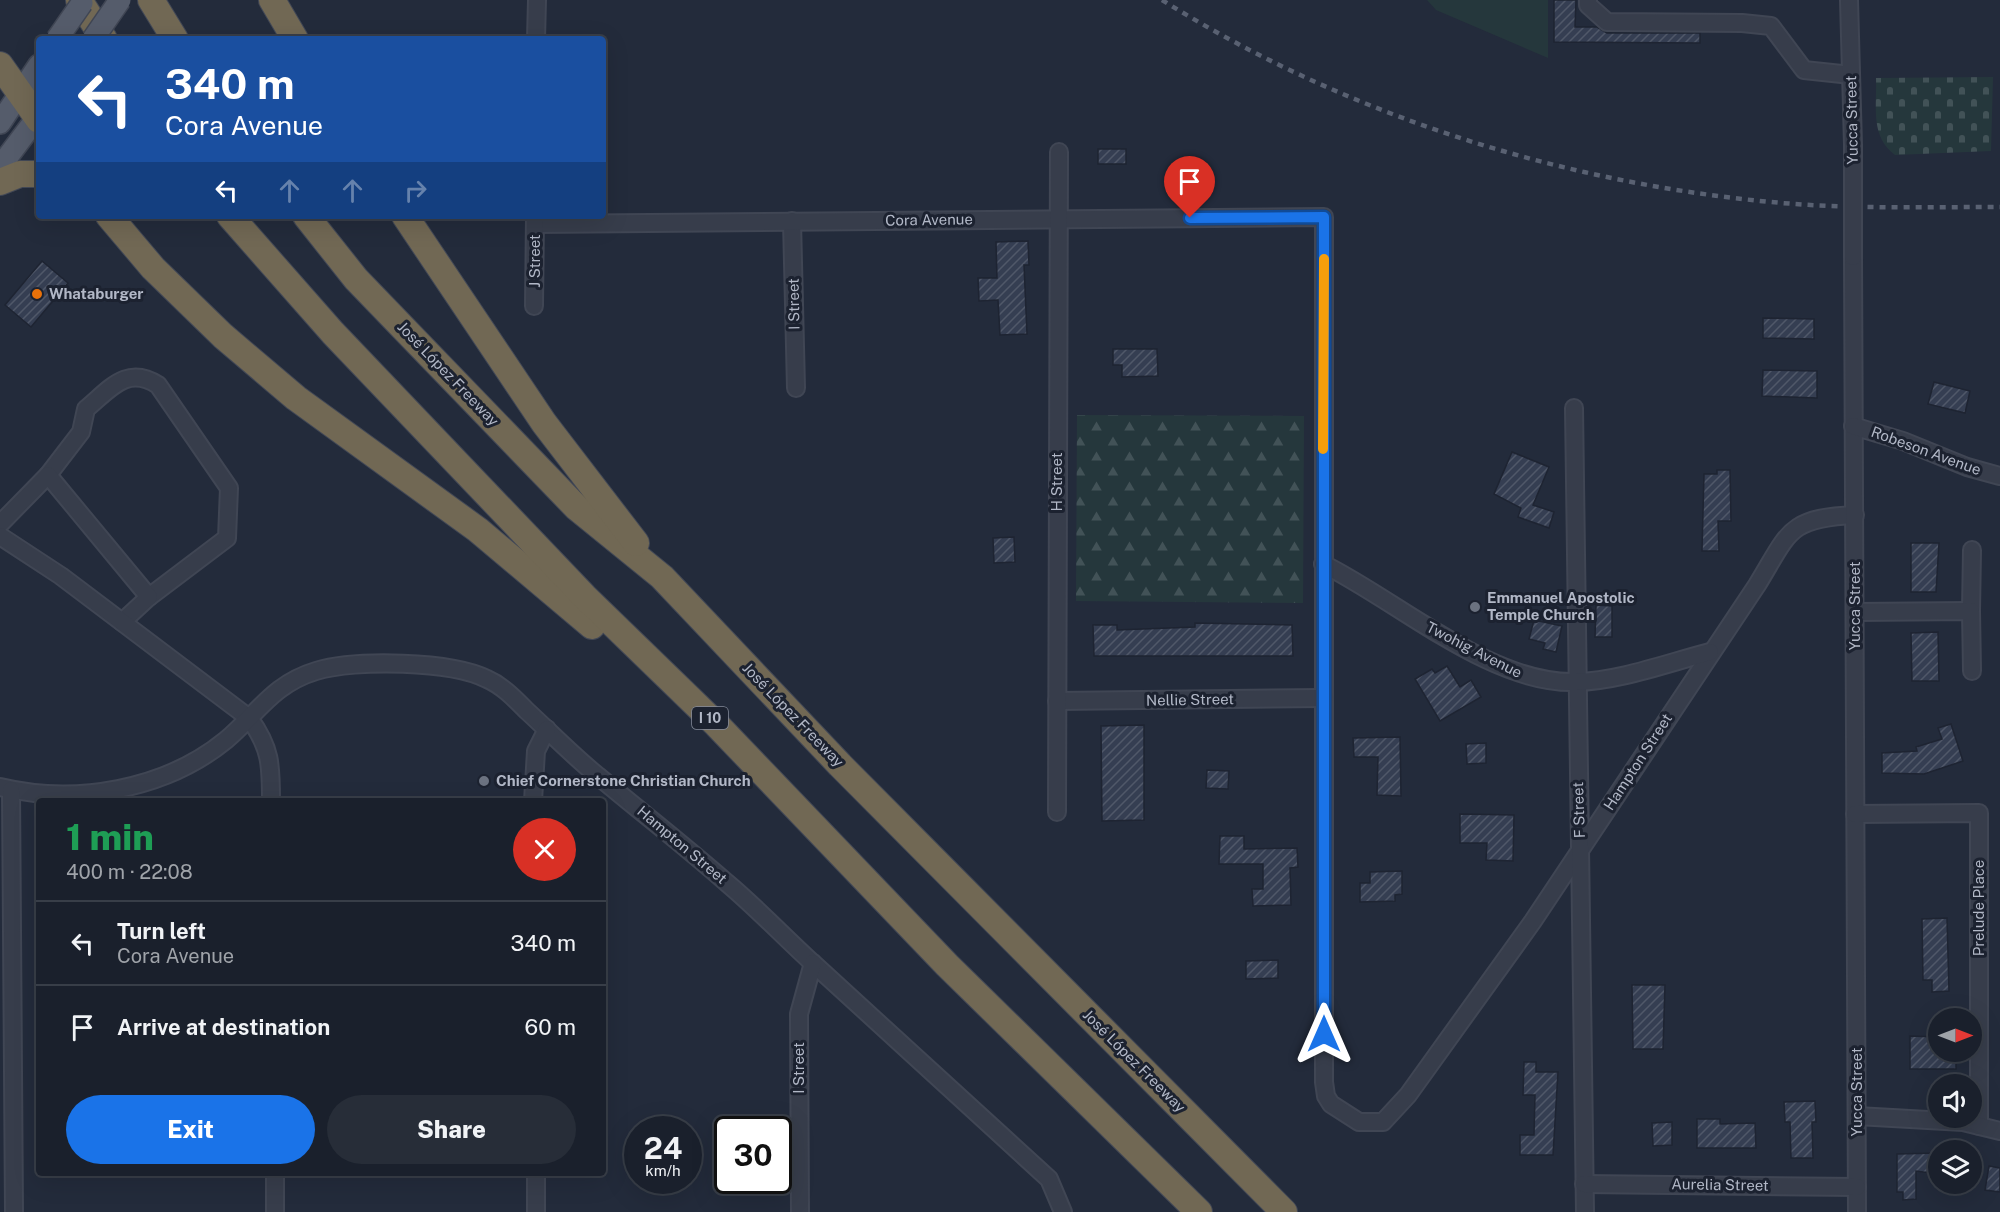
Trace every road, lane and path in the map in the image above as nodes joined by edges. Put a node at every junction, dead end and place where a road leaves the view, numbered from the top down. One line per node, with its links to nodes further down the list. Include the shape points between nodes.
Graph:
1 (79, 0): 11 (highway)
2 (84, 0): 9 (main road, bridge)
3 (120, 0): 10 (main road, bridge)
4 (151, 0): 12 (highway)
5 (272, 0): 13 (highway)
6 (537, 0): 14 (street)
7 (1588, 0): 17 (street, via 1588,5 1607,22 1771,26 1804,70)
8 (1849, 0): 17 (street, Yucca Street)
9 (59, 36)
10 (95, 36)
11 (102, 36)
12 (173, 36)
13 (293, 36)
14 (536, 36)
15 (0, 65): 18 (highway)
16 (36, 68): 18 (main road)
17 (1851, 75): 36 (street, Yucca Street, bridge)
18 (20, 92): 19 (highway); 21 (main road)
19 (36, 114)
20 (36, 120): 23 (main road)
21 (0, 123)
22 (1059, 152): 26 (street, H Street)
23 (0, 168)
24 (36, 174): 25 (highway, via 20,174)
25 (0, 182)
26 (1057, 218): 32 (street, Cora Avenue); 43 (street, Cora Avenue, via 1324,217); 53 (street, H Street)
27 (112, 219): 54 (highway, via 160,276 296,398 478,530 617,648)
28 (233, 219): 54 (highway, I 10, via 333,333 584,596)
29 (308, 219): 44 (highway, José López Freeway, via 356,279 577,508)
30 (407, 219): 44 (highway, via 544,423)
31 (535, 220): 32 (street, Cora Avenue); 33 (street, J Street)
32 (792, 221): 34 (street, I Street)
33 (534, 306)
34 (796, 387)
35 (1574, 408): 51 (street, F Street)
36 (1853, 426): 38 (street, Robeson Avenue); 39 (street, Yucca Street)
37 (48, 475): 40 (street); 45 (street); 45 (street, via 81,432 86,409 124,378 144,376 158,385 229,488 228,528 227,538)
38 (2000, 476)
39 (1855, 515): 47 (street, Yucca Street); 49 (street, Hampton Street, via 1815,518 1787,534)
40 (0, 524)
41 (0, 536): 48 (street)
42 (1972, 550): 46 (street)
43 (1323, 564): 51 (street, Twohig Avenue, via 1450,640 1527,677); 52 (street)
44 (662, 577): 79 (highway, José López Freeway, via 840,765)
45 (149, 597): 48 (street)
46 (1971, 611): 47 (street); 50 (street)
47 (1855, 612): 61 (street, Yucca Street)
48 (122, 622): 55 (street)
49 (1710, 652): 51 (street, Twohig Avenue); 62 (street, Hampton Street)
50 (1972, 671)
51 (1577, 682): 62 (street, F Street)
52 (1323, 698): 53 (street, Nellie Street); 62 (street, Hampton Street, via 1324,1082 1331,1104 1359,1122 1383,1122 1393,1114)
53 (1057, 701): 60 (street, H Street)
54 (702, 710): 78 (highway, I 10, via 947,965)
55 (249, 718): 56 (street, Hampton Street, via 268,696 327,668 353,664 449,667 490,680); 57 (street, Hampton Street, via 195,761 117,790 74,794); 58 (street, via 269,752)
56 (547, 729): 59 (street, via 536,751); 63 (street, Hampton Street, via 728,883)
57 (6, 789): 73 (street)
58 (272, 798)
59 (533, 798)
60 (1057, 812)
61 (1855, 814): 64 (street, Prelude Place, via 1979,813); 65 (street, Yucca Street)
62 (1580, 850): 71 (street, F Street)
63 (813, 963): 76 (street, I Street, via 799,1014); 77 (street, Hampton Street, via 1049,1179)
64 (1979, 1074)
65 (1857, 1116): 66 (street); 72 (street, Yucca Street)
66 (1928, 1120)
67 (1982, 1127): 68 (street)
68 (2000, 1131)
69 (275, 1176): 74 (street)
70 (536, 1176): 75 (street)
71 (1584, 1184): 72 (street, Aurelia Street); 80 (street, F Street)
72 (1857, 1187): 81 (street, Yucca Street)
73 (14, 1212)
74 (275, 1212)
75 (536, 1212)
76 (800, 1212)
77 (1063, 1212)
78 (1199, 1212)
79 (1284, 1212)
80 (1585, 1212)
81 (1857, 1212)

